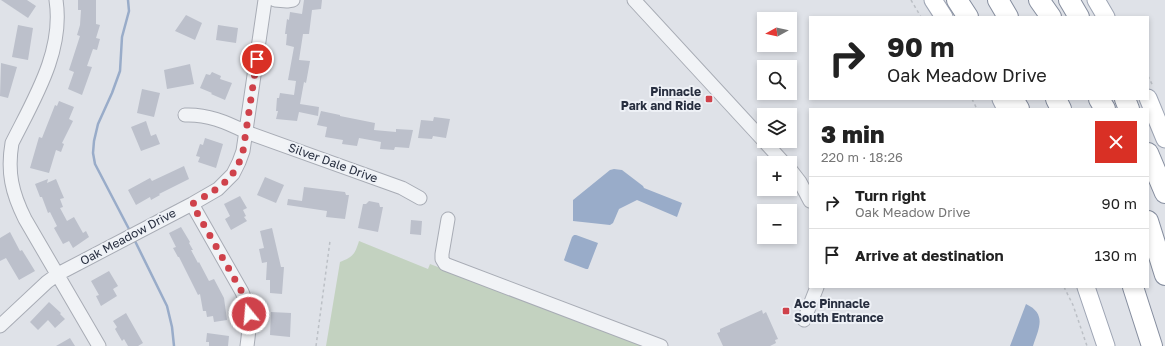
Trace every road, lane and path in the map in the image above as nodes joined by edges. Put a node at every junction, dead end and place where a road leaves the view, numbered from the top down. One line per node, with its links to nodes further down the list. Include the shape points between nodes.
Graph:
1 (56, 0): 36 (street, via 58,29 48,68 12,143 10,170 16,200)
2 (265, 0): 22 (street, Oak Meadow Drive)
3 (275, 0): 4 (street)
4 (293, 0)
5 (634, 0): 23 (street)
6 (912, 0): 13 (path)
7 (932, 0): 14 (main road)
8 (957, 0): 15 (highway)
9 (998, 0): 16 (highway)
10 (1039, 0): 17 (highway)
11 (1069, 0): 18 (highway)
12 (1096, 0): 19 (main road)
13 (920, 16)
14 (943, 16)
15 (967, 16)
16 (1007, 16)
17 (1050, 16)
18 (1078, 16)
19 (1105, 16)
20 (1149, 100): 24 (main road)
21 (185, 115): 22 (street, Silver Dale Drive, via 206,116)
22 (246, 132): 30 (street, Silver Dale Drive, via 402,188); 32 (street, Oak Meadow Drive, via 242,156 233,174 218,188)
23 (757, 133)
24 (1165, 138)
25 (770, 148): 26 (street)
26 (778, 156)
27 (1149, 156): 29 (highway)
28 (797, 178): 31 (street)
29 (1165, 193)
30 (420, 198)
31 (809, 199)
32 (192, 204): 36 (street, Oak Meadow Drive); 45 (street, via 247,304 250,328)
33 (448, 219): 47 (street, via 442,254 445,264)
34 (1149, 224): 37 (highway)
35 (330, 242): 46 (path)
36 (58, 274): 43 (street, Oak Meadow Drive); 44 (street)
37 (1165, 275)
38 (816, 288): 42 (street)
39 (1064, 288): 48 (path)
40 (1086, 288): 49 (main road)
41 (1133, 288): 50 (highway)
42 (804, 320)
43 (0, 326)
44 (99, 346)
45 (247, 346)
46 (316, 346)
47 (661, 346)
48 (1087, 346)
49 (1106, 346)
50 (1152, 346)

